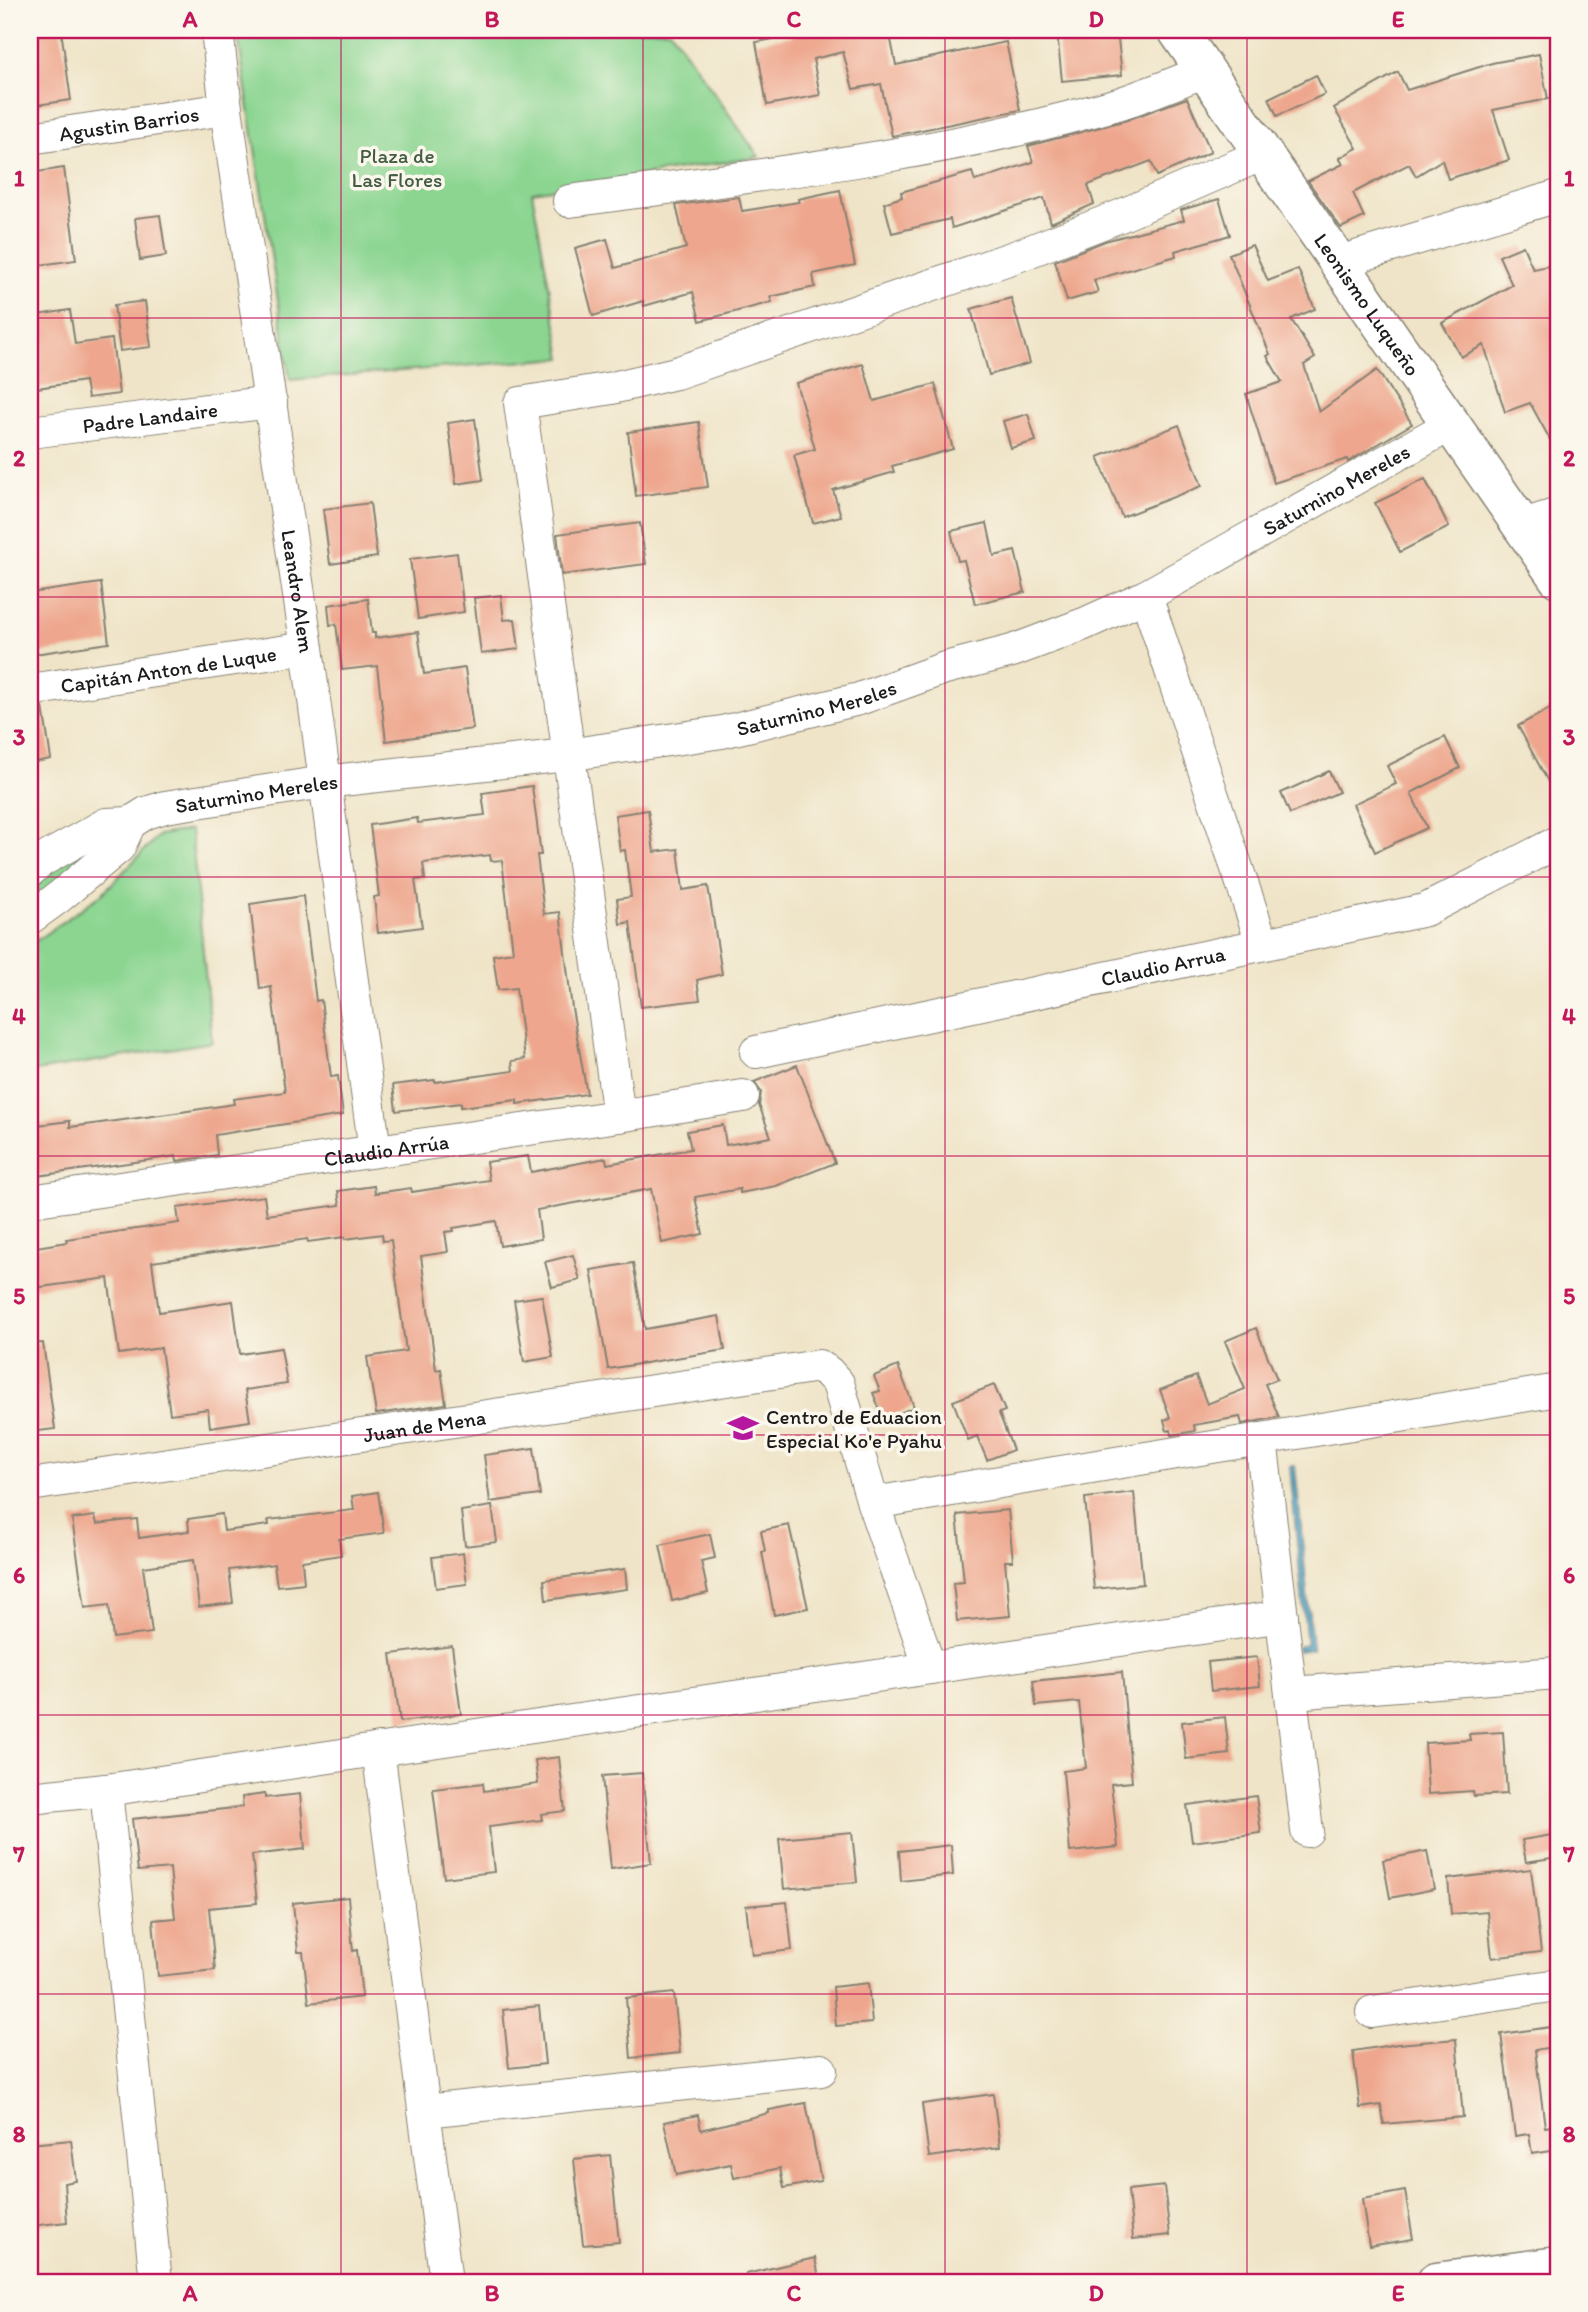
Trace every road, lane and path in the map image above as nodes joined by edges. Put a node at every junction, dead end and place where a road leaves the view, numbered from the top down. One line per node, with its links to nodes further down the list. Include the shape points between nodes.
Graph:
1 (217, 30): 4 (street, Leandro Alem)
2 (1177, 30): 3 (street, Leonismo Luqueño)
3 (1205, 71): 6 (street, Leonismo Luqueño); 8 (street, via 1123,102 924,150)
4 (226, 109): 5 (street, Agustin Barrios); 10 (street, Leandro Alem)
5 (30, 138)
6 (1263, 154): 9 (street, Leonismo Luqueño); 18 (street, via 1020,254 676,373 520,403)
7 (1558, 195): 9 (street)
8 (569, 201)
9 (1339, 262): 11 (street, Leonismo Luqueño)
10 (271, 402): 12 (street, Padre Landaire); 16 (street, Leandro Alem)
11 (1452, 424): 13 (street, Leonismo Luqueño); 15 (street, Saturnino Mereles)
12 (30, 432)
13 (1541, 520): 14 (street, Leonismo Luqueño)
14 (1558, 578)
15 (1146, 596): 18 (street, Saturnino Mereles, via 1012,651 945,668 859,699 722,732); 24 (street)
16 (307, 648): 17 (street, Capitán Anton de Luque); 19 (street, Leandro Alem)
17 (30, 690)
18 (567, 755): 19 (street, Saturnino Mereles); 27 (street)
19 (324, 782): 20 (street, Saturnino Mereles, via 165,807); 28 (street, Leandro Alem)
20 (130, 822): 22 (street, Saturnino Mereles, via 106,824); 23 (street, via 119,847)
21 (1558, 842): 24 (street, Claudio Arrua, via 1425,910)
22 (30, 871)
23 (30, 918)
24 (1262, 943): 25 (street, Claudio Arrua)
25 (756, 1052)
26 (743, 1096): 27 (street, Claudio Arrúa)
27 (619, 1116): 28 (street, Claudio Arrúa)
28 (375, 1151): 29 (street, Claudio Arrúa)
29 (30, 1201)
30 (1558, 1390): 31 (street)
31 (1261, 1439): 33 (street); 34 (street)
32 (30, 1485): 33 (street, Juan de Mena, via 819,1366 838,1383)
33 (873, 1503): 35 (street)
34 (1282, 1616): 35 (street); 37 (street)
35 (929, 1668): 38 (street)
36 (1558, 1673): 37 (street)
37 (1292, 1693): 41 (street)
38 (378, 1749): 39 (street); 45 (street)
39 (106, 1790): 40 (street); 47 (street)
40 (30, 1798)
41 (1307, 1831)
42 (1558, 1985): 43 (street)
43 (1372, 2012)
44 (821, 2070): 45 (street)
45 (424, 2111): 48 (street)
46 (1558, 2266): 49 (street)
47 (156, 2282)
48 (446, 2282)
49 (1436, 2282)

